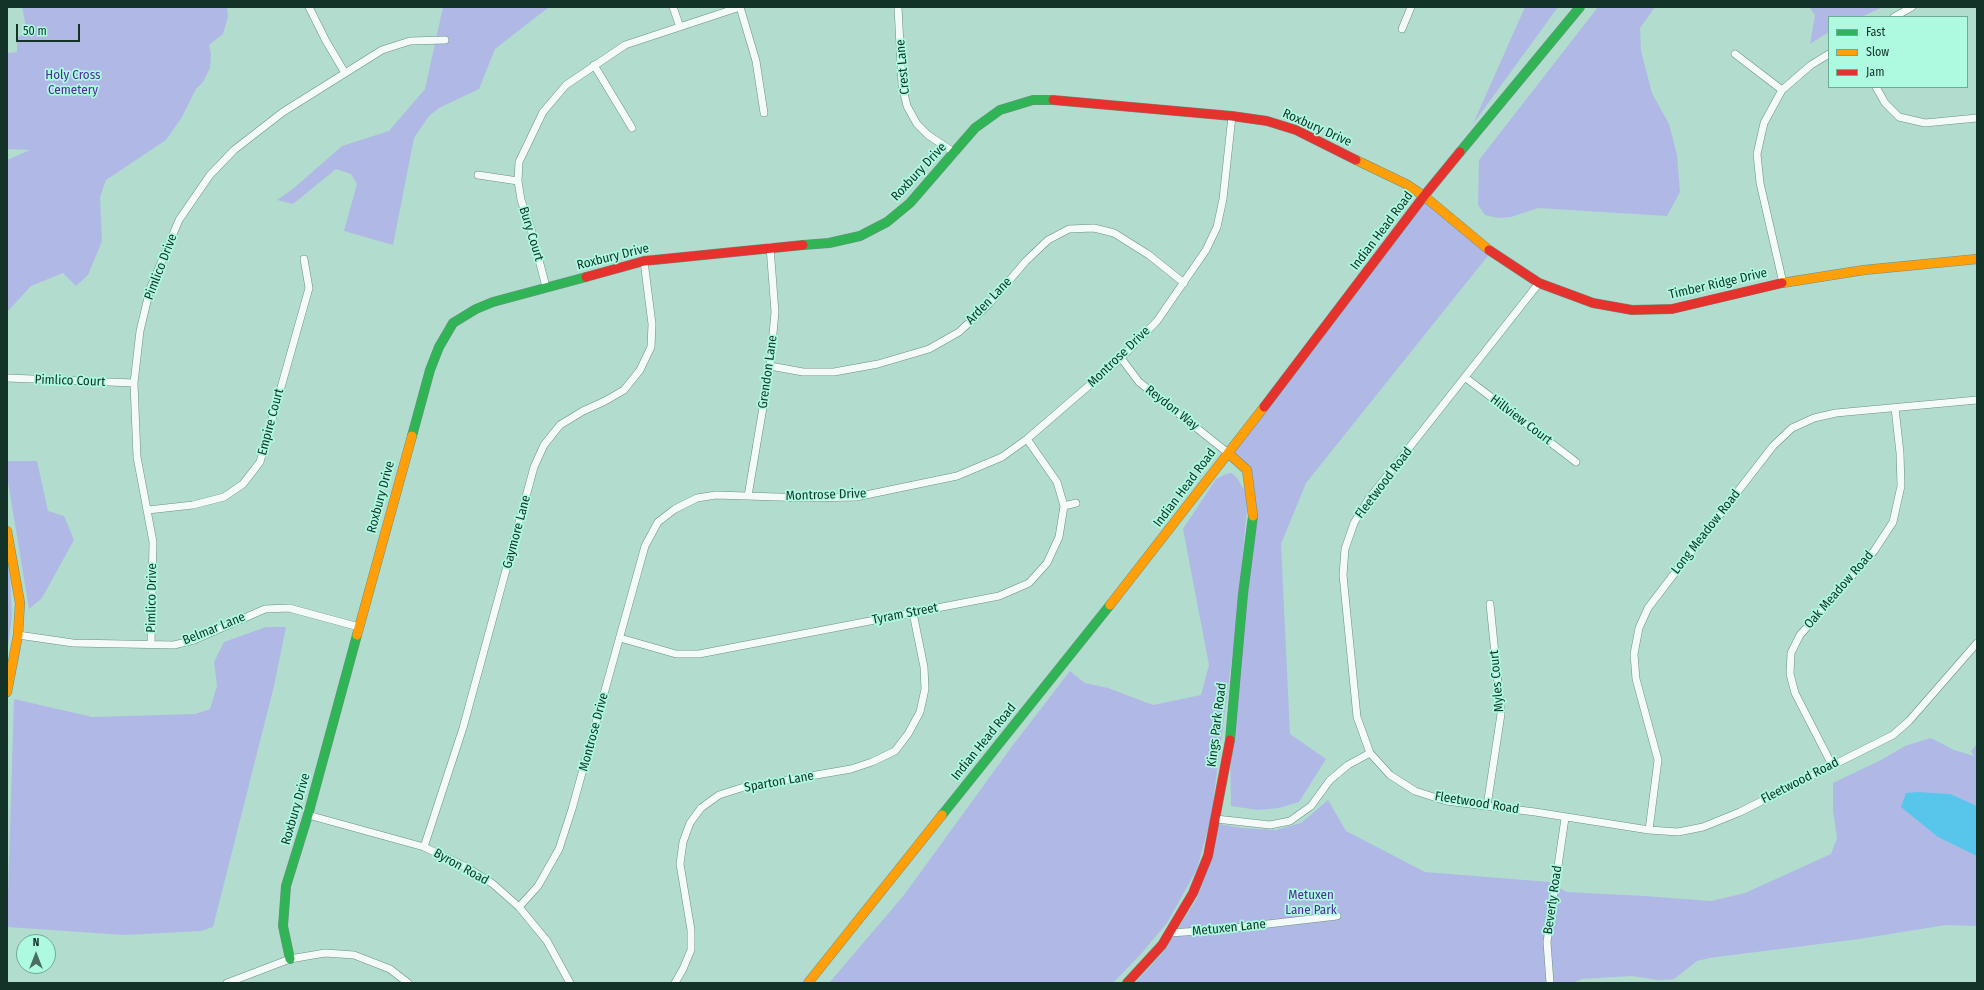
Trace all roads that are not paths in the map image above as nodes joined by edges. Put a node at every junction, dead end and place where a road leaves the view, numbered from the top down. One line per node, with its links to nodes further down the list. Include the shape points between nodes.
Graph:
1 (309, 7): 15 (street)
2 (673, 7): 9 (street)
3 (740, 7): 9 (street, Bury Court); 18 (street, via 756,61)
4 (898, 7): 22 (street, Crest Lane, via 902,85 907,106 917,124 928,135)
5 (1411, 7): 10 (street)
6 (1580, 7): 25 (street, Indian Head Road)
7 (1912, 7): 8 (street)
8 (1896, 16)
9 (680, 27): 14 (street, Bury Court, via 625,45)
10 (1402, 29)
11 (445, 40): 15 (street, Pimlico Drive, via 410,41 382,50)
12 (1735, 54): 17 (street)
13 (1828, 55): 17 (street, via 1811,65)
14 (594, 65): 21 (street); 24 (street, Bury Court, via 566,84 543,112 519,162)
15 (345, 73): 38 (street, Pimlico Drive, via 283,112 234,150 210,175 179,220 150,289 140,331)
16 (1877, 88): 20 (street, via 1885,103 1899,117 1925,123)
17 (1782, 90): 32 (street, via 1764,123 1757,154 1760,183)
18 (764, 113)
19 (1232, 116): 22 (street, Roxbury Drive, via 1059,100 1033,100 1000,110 975,128); 25 (street, Roxbury Drive, via 1267,121 1296,130 1406,184); 30 (street, Montrose Drive, via 1223,200 1217,227 1206,250)
20 (1977, 118)
21 (632, 128)
22 (955, 153): 26 (street, Roxbury Drive, via 910,203 887,222 867,233 829,243)
23 (478, 175): 24 (street)
24 (518, 180): 33 (street, Bury Court, via 521,200)
25 (1424, 196): 31 (street, Timber Ridge Drive, via 1491,252); 42 (street, Indian Head Road)
26 (770, 247): 29 (street, Roxbury Drive); 35 (street, Grendon Lane, via 775,312)
27 (304, 259): 47 (street, Empire Court, via 309,288 260,462 243,484 224,497 192,505)
28 (1977, 259): 32 (street, Timber Ridge Drive, via 1864,270)
29 (644, 261): 33 (street, Roxbury Drive); 64 (street, Gaymore Lane, via 652,324 650,347 640,370 624,390 583,410 560,425 544,445 534,466 463,728)
30 (1184, 283): 34 (street, Montrose Drive, via 1157,321); 35 (street, Arden Lane, via 1149,255 1114,233 1094,228 1069,229 1048,240 989,304 959,332 929,348 878,364 834,372 803,372)
31 (1539, 283): 32 (street, Timber Ridge Drive, via 1593,303 1632,310 1672,309); 37 (street, Fleetwood Road)
32 (1783, 283)
33 (546, 287): 51 (street, Roxbury Drive, via 476,309 453,324 439,347 430,370)
34 (1121, 358): 41 (street, Montrose Drive); 42 (street, Reydon Way, via 1139,382)
35 (770, 366): 44 (street, Grendon Lane)
36 (7, 378): 38 (street, Pimlico Court)
37 (1466, 378): 43 (street, Hillview Court); 57 (street, Fleetwood Road, via 1368,500 1354,523 1345,549 1343,575 1357,717)
38 (134, 383): 47 (street, Pimlico Drive, via 137,456)
39 (1977, 400): 40 (street, Long Meadow Road)
40 (1895, 408): 58 (street, Oak Meadow Road, via 1901,486 1893,522 1874,551 1800,635 1791,653 1790,674 1794,693); 63 (street, Long Meadow Road, via 1836,413 1814,418 1792,428 1773,446 1648,608 1639,628 1634,654 1636,679 1658,760)
41 (1027, 439): 44 (street, Montrose Drive, via 1002,457 941,480 856,497); 46 (street, Tyram Street, via 1057,482)
42 (1228, 452): 62 (street, Kings Park Road, via 1247,470 1254,512 1243,594 1230,739); 73 (street, Indian Head Road, via 1164,537)
43 (1576, 462)
44 (748, 496): 53 (street, Montrose Drive, via 716,495 697,498 675,508 658,522 645,546)
45 (1076, 503): 46 (street)
46 (1064, 506): 50 (street, Tyram Street, via 1059,537 1047,563 1029,583 999,596)
47 (148, 510): 55 (street, Pimlico Drive, via 153,542)
48 (7, 531): 52 (street, via 20,603)
49 (1490, 604): 59 (street, Myles Court, via 1501,714)
50 (912, 612): 53 (street, Tyram Street, via 699,654 676,654); 72 (street, Sparton Lane, via 924,667 925,689 920,712 908,734 894,751 851,769 741,788 719,795 701,808 690,823 683,842 680,864 691,930 690,950)
51 (359, 627): 55 (street, Belmar Lane, via 289,608 265,609 194,640 174,645); 60 (street, Roxbury Drive)
52 (18, 635): 55 (street, Belmar Lane, via 73,643); 56 (street)
53 (620, 638): 65 (street, Montrose Drive, via 559,849 538,886)
54 (1977, 643): 58 (street, Fleetwood Road, via 1909,721 1892,735)
55 (151, 645)
56 (7, 692)
57 (1370, 753): 59 (street, Fleetwood Road, via 1390,775 1415,791 1446,801); 62 (street, via 1348,765 1330,780 1311,806 1290,821 1270,825)
58 (1832, 765): 63 (street, Fleetwood Road, via 1740,812 1703,827 1678,832)
59 (1487, 806): 61 (street, Fleetwood Road)
60 (308, 815): 64 (street, Byron Road); 68 (street, Roxbury Drive, via 286,886 283,926)
61 (1565, 818): 63 (street, Fleetwood Road); 75 (street, Beverly Road, via 1547,942)
62 (1216, 819): 67 (street, Kings Park Road, via 1208,856 1193,893)
63 (1649, 830)
64 (424, 847): 65 (street, Byron Road, via 466,867 493,884)
65 (519, 907): 71 (street, Byron Road, via 547,941)
66 (1337, 916): 67 (street, Metuxen Lane)
67 (1169, 933): 74 (street, Kings Park Road, via 1162,945)
68 (290, 959): 69 (street); 70 (street, via 325,952 354,955 390,969)
69 (227, 983)
70 (408, 983)
71 (570, 983)
72 (674, 983)
73 (808, 983)
74 (1127, 983)
75 (1550, 983)

